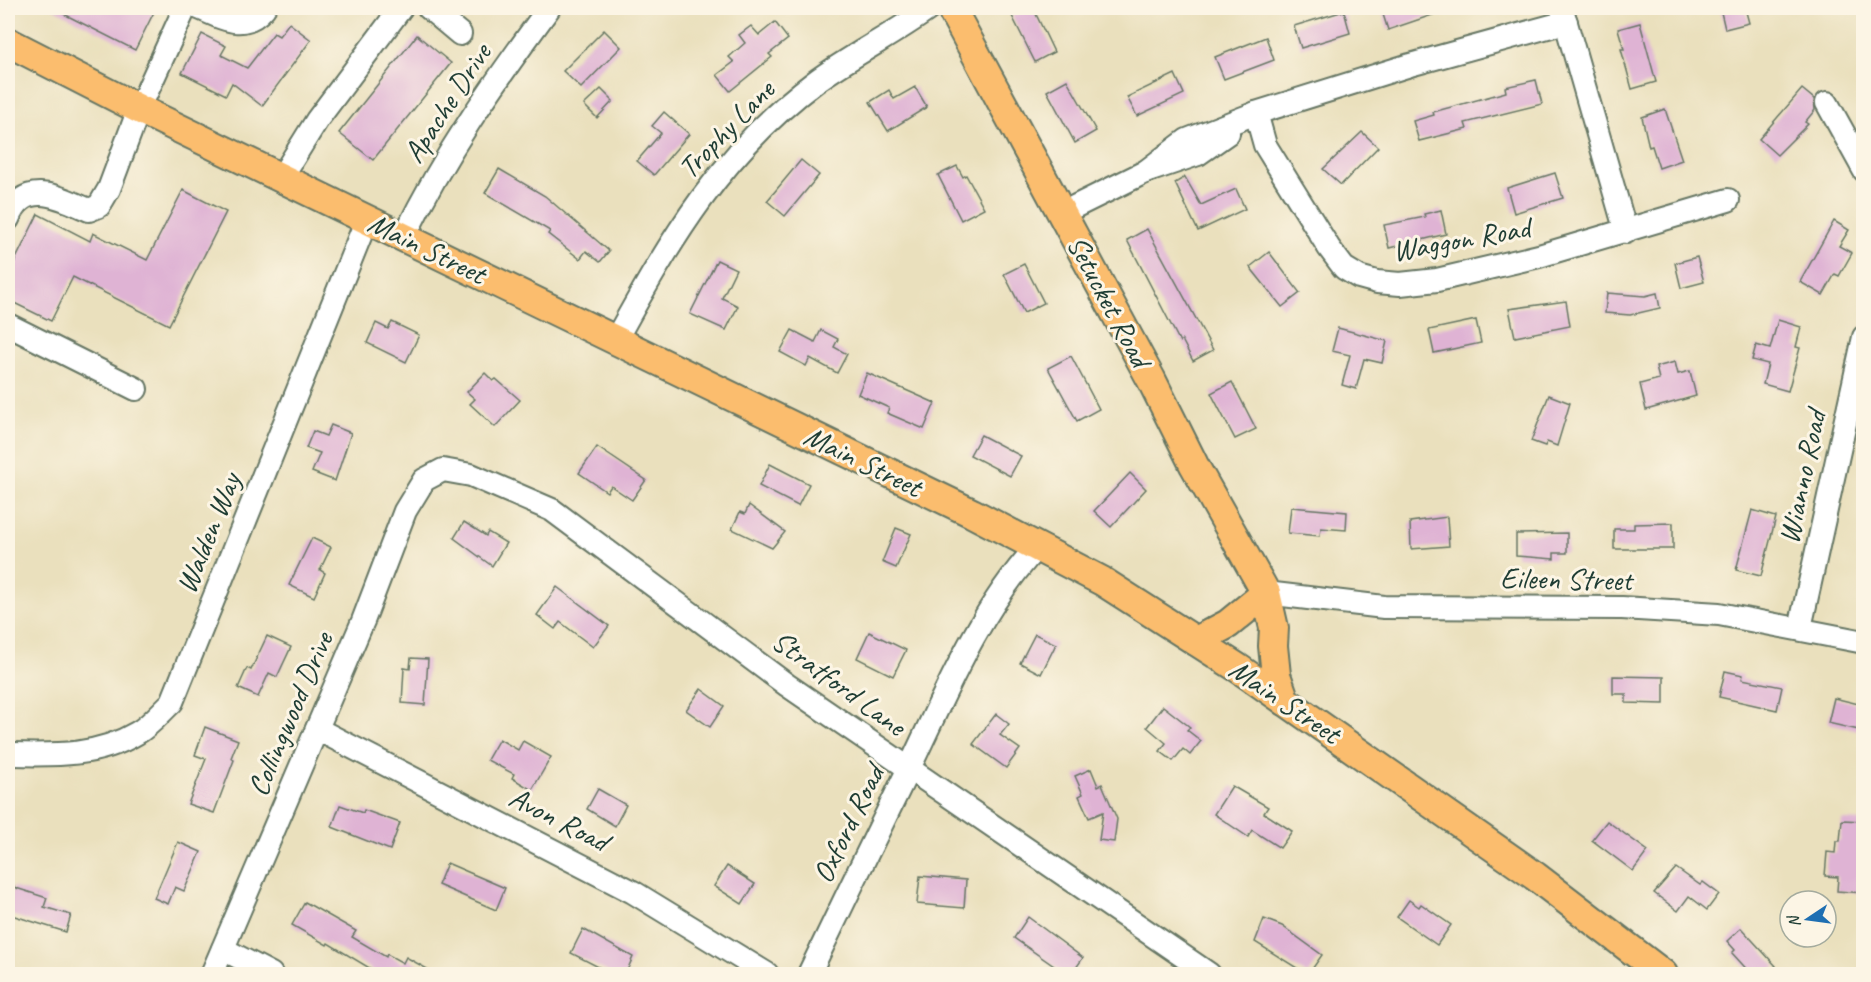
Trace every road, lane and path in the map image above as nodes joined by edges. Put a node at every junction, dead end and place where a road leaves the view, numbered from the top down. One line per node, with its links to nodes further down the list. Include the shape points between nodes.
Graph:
1 (184, 8): 13 (street)
2 (199, 8): 3 (street, via 236,23 249,20)
3 (264, 8)
4 (401, 8): 16 (street, via 317,120)
5 (429, 8): 10 (street)
6 (549, 8): 22 (street, Apache Drive, via 473,112)
7 (930, 8): 25 (street, Trophy Lane, via 814,83 729,162 668,244)
8 (951, 8): 18 (main road, Setucket Road)
9 (1564, 15): 14 (street); 21 (street)
10 (460, 34)
11 (8, 42): 13 (main road, Main Street)
12 (1827, 103): 15 (street)
13 (139, 109): 16 (main road, Main Street); 19 (street, via 99,206 89,210 42,193 14,204)
14 (1256, 113): 18 (street, via 1187,140 1145,172); 21 (street, Waggon Road, via 1265,145 1323,239 1344,268 1359,277 1400,284 1437,280)
15 (1863, 170)
16 (281, 178): 20 (main road, Main Street)
17 (1728, 200): 21 (street, Waggon Road)
18 (1062, 213): 29 (main road, Setucket Road)
19 (8, 219)
20 (367, 219): 22 (main road, Main Street); 35 (street, Walden Way, via 172,702 139,732 98,751)
21 (1626, 232)
22 (404, 237): 25 (main road, Main Street)
23 (8, 325): 26 (street)
24 (1863, 338): 30 (street, Wianno Road)
25 (616, 339): 28 (main road, Main Street)
26 (136, 389)
27 (426, 479): 34 (street, Collingwood Drive, via 405,511); 36 (street, Stratford Lane, via 443,470 455,470 552,510)
28 (1036, 548): 31 (main road, Main Street, via 1121,592); 36 (street, Oxford Road, via 996,600 951,680)
29 (1266, 593): 30 (street, Eileen Street, via 1384,607 1635,609 1719,614); 31 (main road, via 1228,624); 33 (main road, Setucket Road, via 1274,628 1276,675)
30 (1800, 628): 32 (street, Eileen Street)
31 (1196, 641): 33 (main road, Main Street)
32 (1863, 642)
33 (1285, 701): 43 (main road, Main Street, via 1535,876)
34 (317, 729): 37 (street, Collingwood Drive); 40 (street, Avon Road, via 612,880)
35 (8, 754)
36 (908, 770): 41 (street, Oxford Road); 42 (street, Stratford Lane)
37 (223, 949): 38 (street, Collingwood Drive); 39 (street)
38 (212, 975)
39 (271, 975)
40 (767, 975)
41 (809, 975)
42 (1209, 975)
43 (1663, 975)

